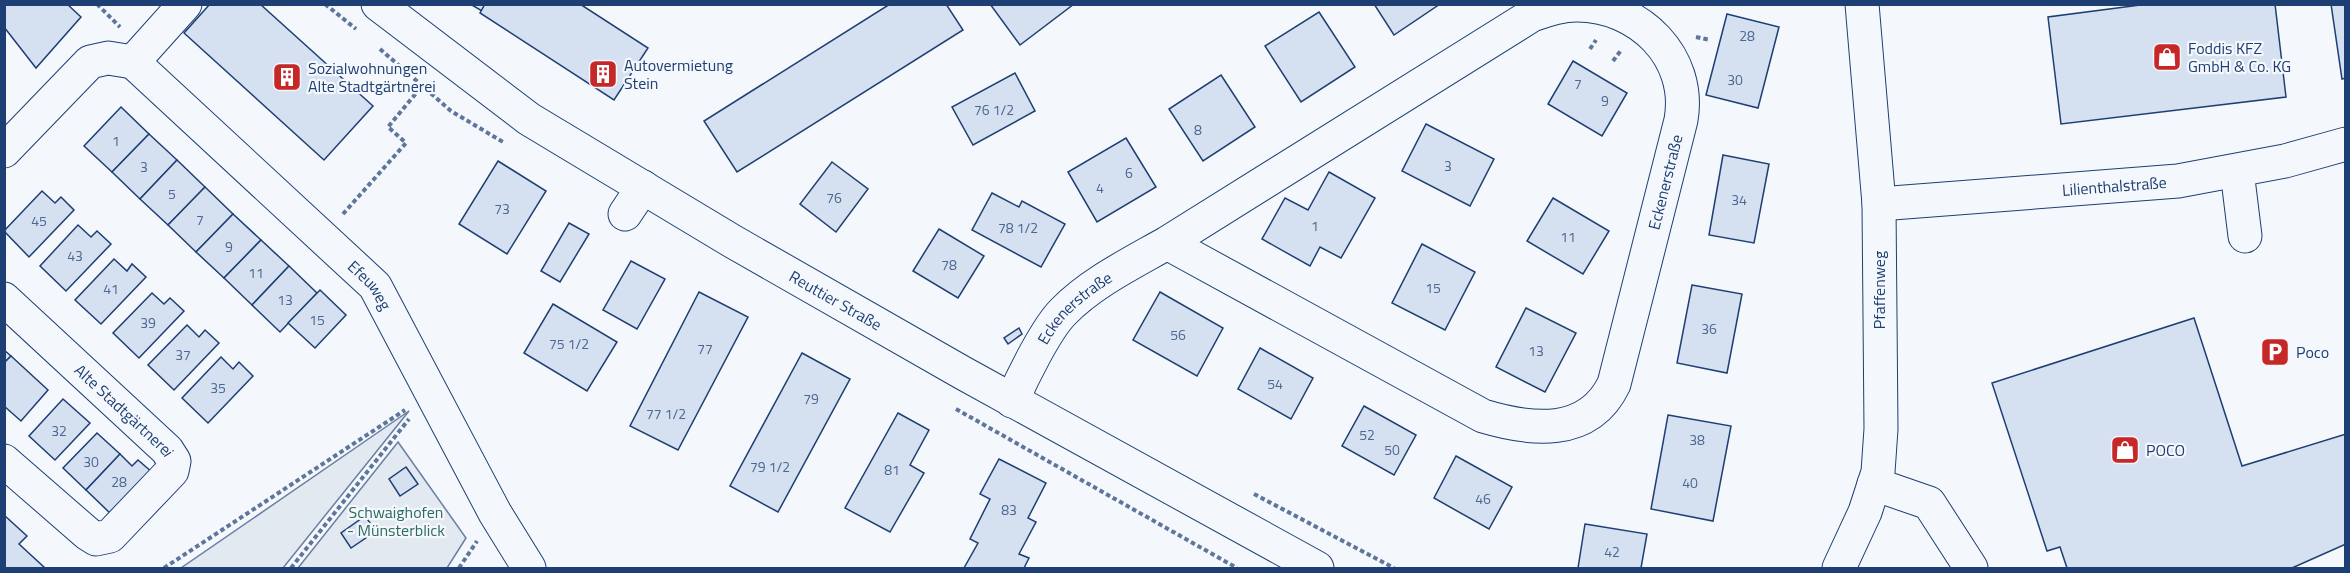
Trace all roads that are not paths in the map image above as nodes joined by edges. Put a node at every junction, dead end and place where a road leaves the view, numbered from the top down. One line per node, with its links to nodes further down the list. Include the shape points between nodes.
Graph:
1 (185, 4): 4 (street)
2 (378, 4): 8 (street, Reuttier Straße, via 529,119)
3 (1862, 4): 9 (street, Pfaffenweg)
4 (133, 62): 6 (street, via 108,58 90,62); 18 (street, Efeuweg, via 375,286 430,393)
5 (2346, 144): 7 (street, Lilienthalstraße)
6 (4, 151)
7 (2237, 171): 9 (street, Lilienthalstraße, via 2178,181); 11 (street)
8 (643, 187): 10 (street); 14 (street, Reuttier Straße)
9 (1879, 204): 16 (street, Pfaffenweg, via 1881,429)
10 (625, 214)
11 (2245, 236)
12 (1167, 243): 12 (street, Eckenerstraße, via 1532,15 1575,5 1614,11 1662,43 1681,83 1681,120 1614,384 1594,410 1564,425 1534,428 1483,416); 14 (street, Eckenerstraße, via 1112,274 1062,313)
13 (4, 299): 15 (street, Alte Stadtgärtnerei, via 167,450 174,461 172,471 110,536 96,538)
14 (1012, 401): 19 (street, Reuttier Straße)
15 (4, 461)
16 (1874, 484): 17 (street, Pfaffenweg); 20 (street, via 1929,503)
17 (1842, 562)
18 (529, 568)
19 (1315, 568)
20 (1971, 568)

